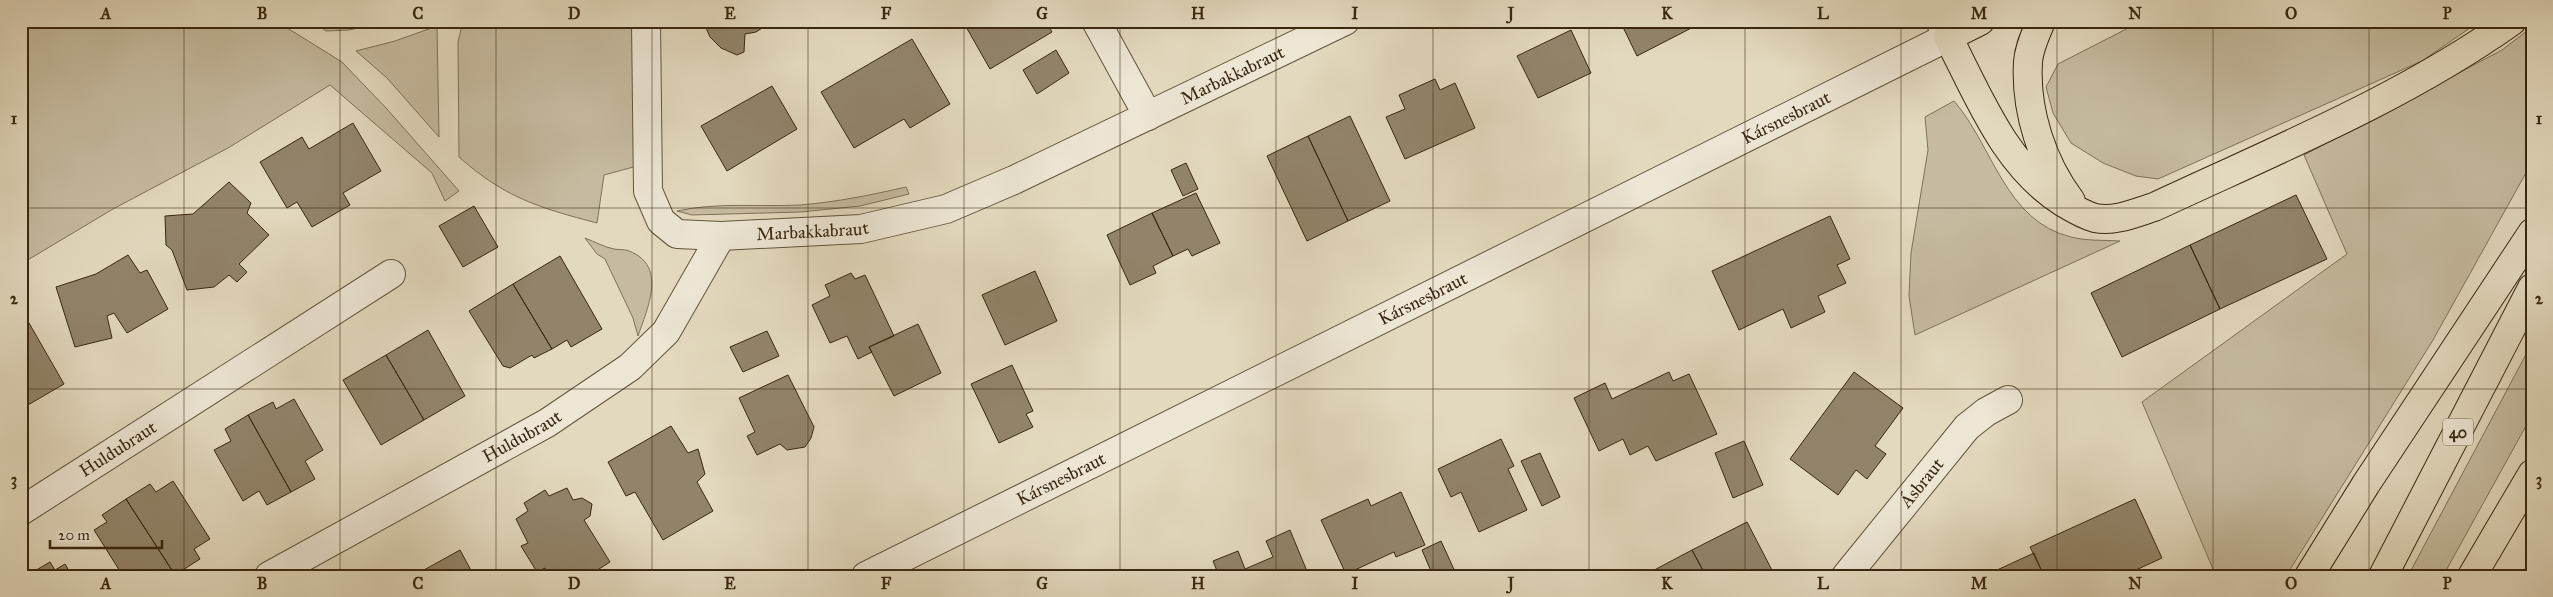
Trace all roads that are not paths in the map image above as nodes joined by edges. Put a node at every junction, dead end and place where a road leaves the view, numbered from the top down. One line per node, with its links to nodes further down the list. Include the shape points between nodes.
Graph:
1 (646, 21): 11 (street, Marbakkabraut, via 648,191 661,222 677,234)
2 (1096, 21): 8 (street)
3 (1345, 21): 8 (street, Marbakkabraut)
4 (1980, 21): 7 (main road, Kársnesbraut)
5 (2041, 21): 9 (main road, via 2032,41 2028,62 2031,102 2039,141 2057,182)
6 (2512, 21): 9 (main road, via 2431,72 2352,115 2154,207 2124,218 2096,218)
7 (1944, 29): 9 (main road, via 1999,134 2021,166 2044,190); 18 (street, Kársnesbraut)
8 (1148, 116): 11 (street, Marbakkabraut, via 946,209 861,229)
9 (2079, 212)
10 (2532, 233): 20 (main road)
11 (721, 236): 17 (street, Huldubraut, via 666,332 630,367 548,423)
12 (391, 274): 16 (street, Huldubraut)
13 (2532, 288): 21 (main road, 40)
14 (2008, 400): 19 (street, Ásbraut, via 1967,427)
15 (2532, 474): 22 (main road)
16 (21, 511)
17 (269, 576)
18 (866, 576)
19 (1846, 576)
20 (2309, 576)
21 (2383, 576)
22 (2472, 576)

